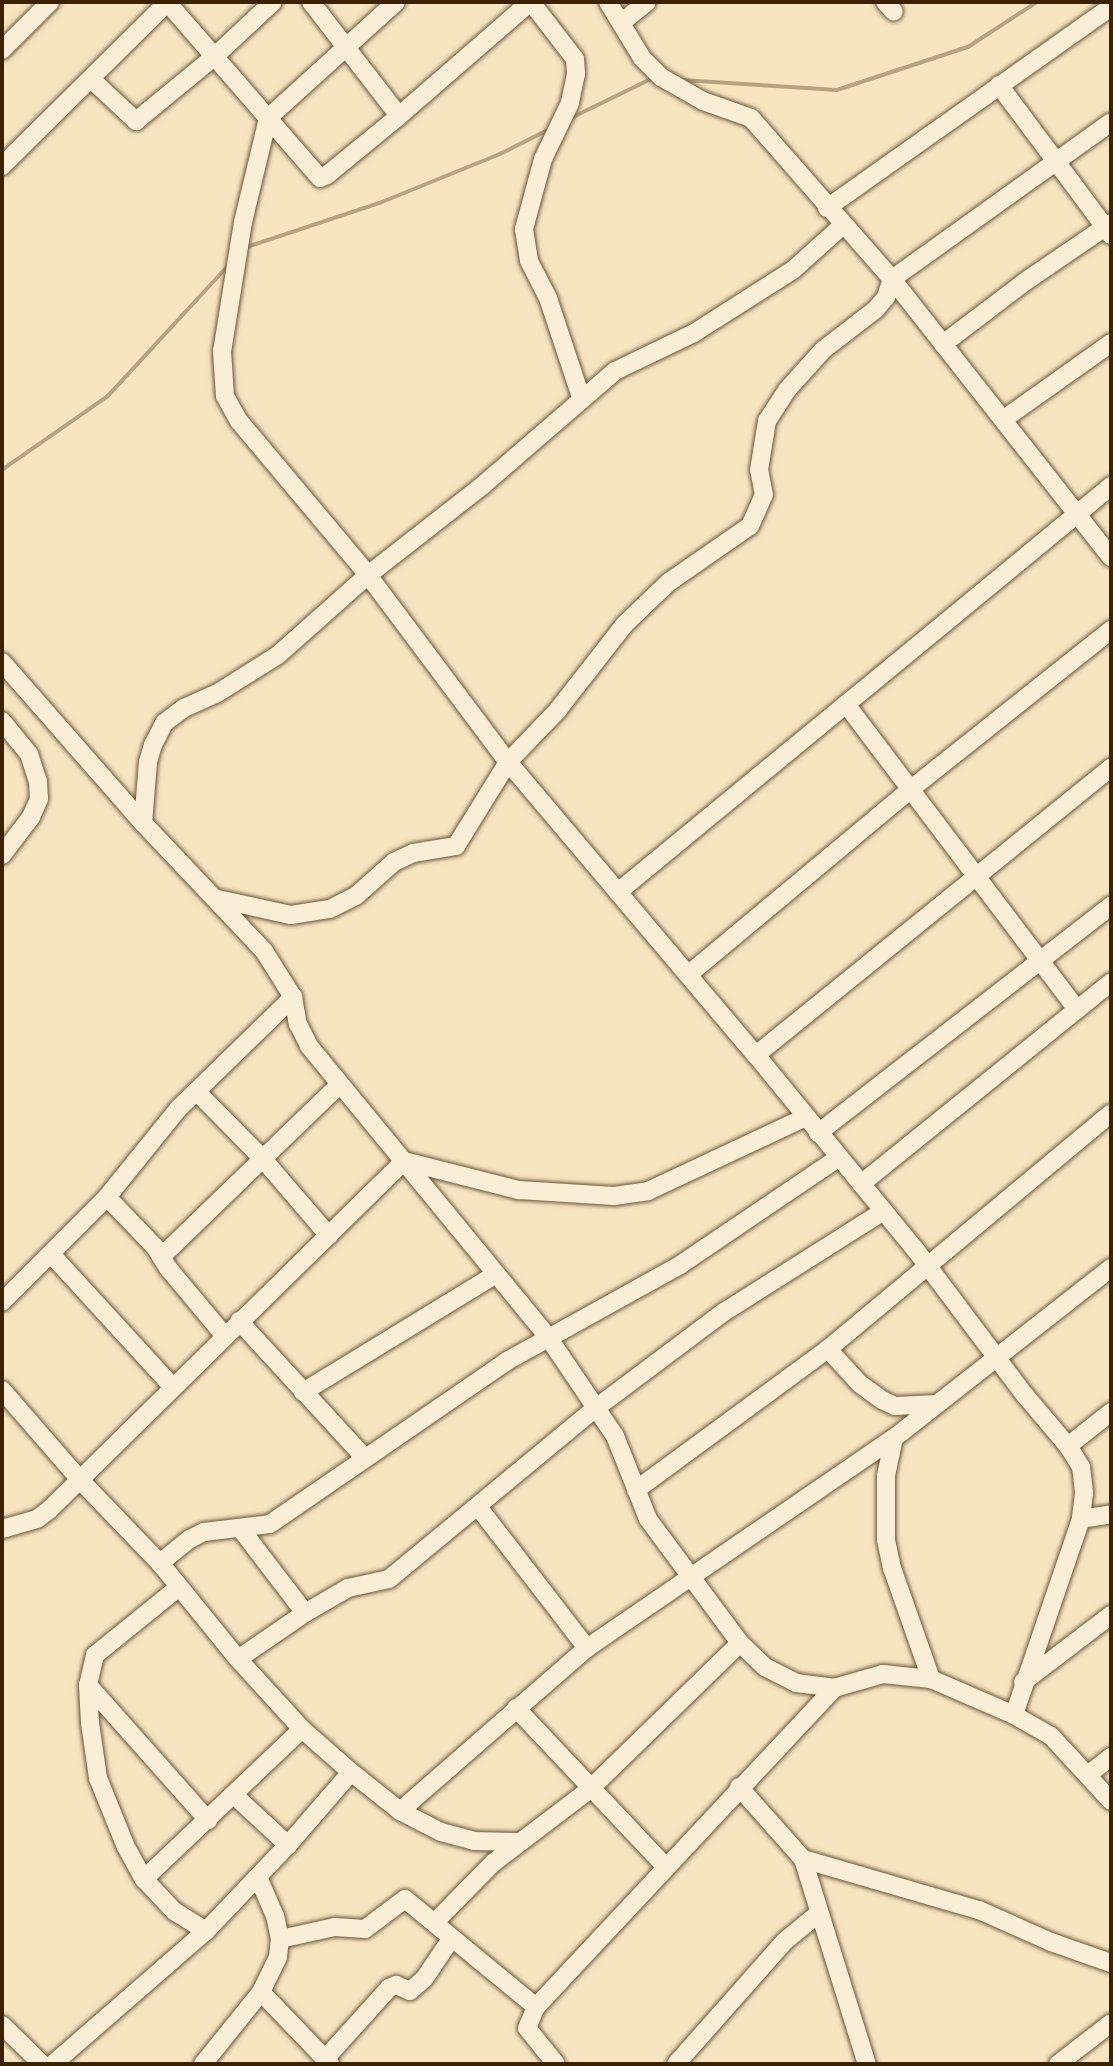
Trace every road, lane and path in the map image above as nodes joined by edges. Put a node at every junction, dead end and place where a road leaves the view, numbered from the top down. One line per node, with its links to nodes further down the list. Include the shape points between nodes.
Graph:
1 (50, 2): 12 (street)
2 (168, 2): 13 (street); 14 (street)
3 (274, 2): 13 (street)
4 (311, 2): 11 (street)
5 (396, 2): 11 (street)
6 (531, 2): 16 (street); 27 (street, via 575,59 570,103 543,159 524,229 528,261 548,298)
7 (608, 2): 10 (street)
8 (647, 2): 10 (street)
9 (1111, 7): 15 (street)
10 (621, 23): 21 (street, via 642,58 661,77 703,101 751,118)
11 (346, 48): 16 (street); 17 (street)
12 (2, 50)
13 (215, 56): 14 (street, via 136,121); 17 (street)
14 (91, 79): 20 (street)
15 (999, 85): 19 (street); 21 (street)
16 (398, 116): 17 (street, via 320,177)
17 (268, 118): 32 (street, via 243,222 222,351 225,396 239,421)
18 (1111, 122): 19 (street)
19 (1055, 160): 23 (street); 24 (street)
20 (2, 166)
21 (827, 208): 22 (street)
22 (843, 225): 24 (street); 27 (street, via 793,270 694,333 615,371)
23 (1109, 229): 26 (street, via 1026,281)
24 (892, 279): 26 (street); 37 (street, via 876,309 823,350 767,421 760,470 764,495 750,526 669,582 625,624 556,712)
25 (1111, 343): 28 (street)
26 (943, 344): 28 (street)
27 (581, 397): 32 (street, via 483,485)
28 (1004, 419): 30 (street)
29 (1111, 486): 30 (street)
30 (1076, 512): 31 (street); 35 (street)
31 (1111, 557)
32 (368, 575): 37 (street); 40 (street, via 278,655 164,723 148,762)
33 (1111, 630): 39 (street)
34 (2, 662): 40 (street)
35 (846, 704): 39 (street); 43 (street)
36 (2, 721): 41 (street, via 29,754 39,799)
37 (508, 762): 43 (street); 44 (street, via 456,846 413,853 394,862 357,895 330,909 291,915)
38 (1111, 768): 42 (street)
39 (911, 789): 42 (street); 47 (street)
40 (144, 822): 44 (street)
41 (2, 855)
42 (976, 875): 46 (street); 51 (street)
43 (618, 892): 47 (street)
44 (215, 899): 49 (street, via 264,951)
45 (1111, 906): 46 (street)
46 (1041, 960): 50 (street); 56 (street)
47 (689, 974): 51 (street)
48 (1111, 982): 50 (street)
49 (293, 997): 52 (street, via 298,1024 309,1046); 53 (street)
50 (1077, 1009): 60 (street)
51 (756, 1055): 55 (street)
52 (340, 1084): 58 (street); 59 (street)
53 (196, 1091): 58 (street); 61 (street)
54 (1111, 1113): 66 (street)
55 (806, 1117): 56 (street); 59 (street, via 648,1191 614,1196 519,1190)
56 (818, 1133): 57 (street)
57 (838, 1158): 60 (street); 72 (street, via 680,1265)
58 (263, 1159): 63 (street); 65 (street)
59 (404, 1161): 63 (street); 68 (street)
60 (861, 1184): 62 (street)
61 (107, 1197): 64 (street); 65 (street)
62 (884, 1211): 66 (street); 79 (street, via 724,1312)
63 (329, 1236): 70 (street)
64 (51, 1254): 69 (street); 75 (street)
65 (161, 1256): 71 (street)
66 (927, 1264): 73 (street); 74 (street)
67 (1111, 1268): 74 (street)
68 (496, 1273): 72 (street); 77 (street)
69 (2, 1302)
70 (239, 1321): 71 (street); 77 (street)
71 (224, 1335): 75 (street)
72 (548, 1337): 79 (street); 83 (street)
73 (828, 1349): 78 (street, via 882,1400 895,1406); 85 (street)
74 (997, 1357): 78 (street); 82 (street)
75 (173, 1387): 84 (street)
76 (2, 1390): 84 (street)
77 (303, 1392): 83 (street)
78 (937, 1404): 81 (street)
79 (596, 1408): 85 (street, via 615,1436); 86 (street)
80 (1111, 1412): 82 (street)
81 (894, 1438): 92 (street); 99 (street, via 886,1476 886,1540 891,1568)
82 (1068, 1446): 88 (street, via 1081,1467)
83 (364, 1457): 89 (street, via 270,1524)
84 (81, 1481): 90 (street, via 37,1518); 91 (street)
85 (636, 1490): 92 (street, via 648,1519)
86 (479, 1508): 94 (street, via 389,1579 348,1588); 97 (street)
87 (1111, 1514): 88 (street)
88 (1081, 1519): 100 (street)
89 (240, 1528): 91 (street, via 197,1536); 94 (street)
90 (2, 1529)
91 (160, 1563): 93 (street)
92 (689, 1576): 96 (street); 97 (street)
93 (179, 1587): 98 (street); 101 (street, via 95,1655)
94 (305, 1613): 98 (street)
95 (1111, 1615): 100 (street)
96 (740, 1643): 102 (street, via 765,1667 796,1683); 110 (street)
97 (587, 1648): 103 (street)
98 (238, 1659): 105 (street)
99 (931, 1679): 102 (street, via 883,1674); 104 (street)
100 (1023, 1682): 104 (street)
101 (88, 1685): 114 (street); 120 (street, via 98,1778)
102 (834, 1688): 109 (street)
103 (516, 1708): 110 (street); 113 (street)
104 (1014, 1715): 108 (street, via 1051,1736)
105 (303, 1729): 107 (street); 111 (street)
106 (1111, 1757): 108 (street)
107 (351, 1772): 113 (street); 116 (street)
108 (1090, 1774): 112 (street)
109 (738, 1787): 117 (street); 118 (street)
110 (590, 1789): 115 (street); 118 (street)
111 (234, 1795): 114 (street); 116 (street)
112 (1111, 1801)
113 (400, 1811): 115 (street, via 441,1832 474,1842)
114 (208, 1820): 120 (street)
115 (517, 1842): 122 (street)
116 (288, 1846): 119 (street)
117 (803, 1859): 121 (street); 126 (street, via 979,1910)
118 (665, 1866): 128 (street)
119 (258, 1877): 123 (street); 124 (street)
120 (144, 1879): 123 (street, via 174,1912)
121 (819, 1913): 136 (street, via 785,1941); 137 (street)
122 (436, 1921): 124 (street, via 405,1899 365,1929 335,1927); 125 (street)
123 (206, 1931): 133 (street)
124 (280, 1939): 127 (street, via 278,1957)
125 (451, 1939): 128 (street); 131 (street, via 424,1979 410,1991 396,1985 389,1988)
126 (1111, 1963)
127 (261, 1992): 131 (street); 134 (street)
128 (536, 2007): 135 (street, via 527,2028)
129 (1111, 2023): 138 (street)
130 (2, 2025): 132 (street)
131 (327, 2062)
132 (42, 2064)
133 (53, 2064)
134 (203, 2064)
135 (556, 2064)
136 (676, 2064)
137 (867, 2064)
138 (1058, 2064)

